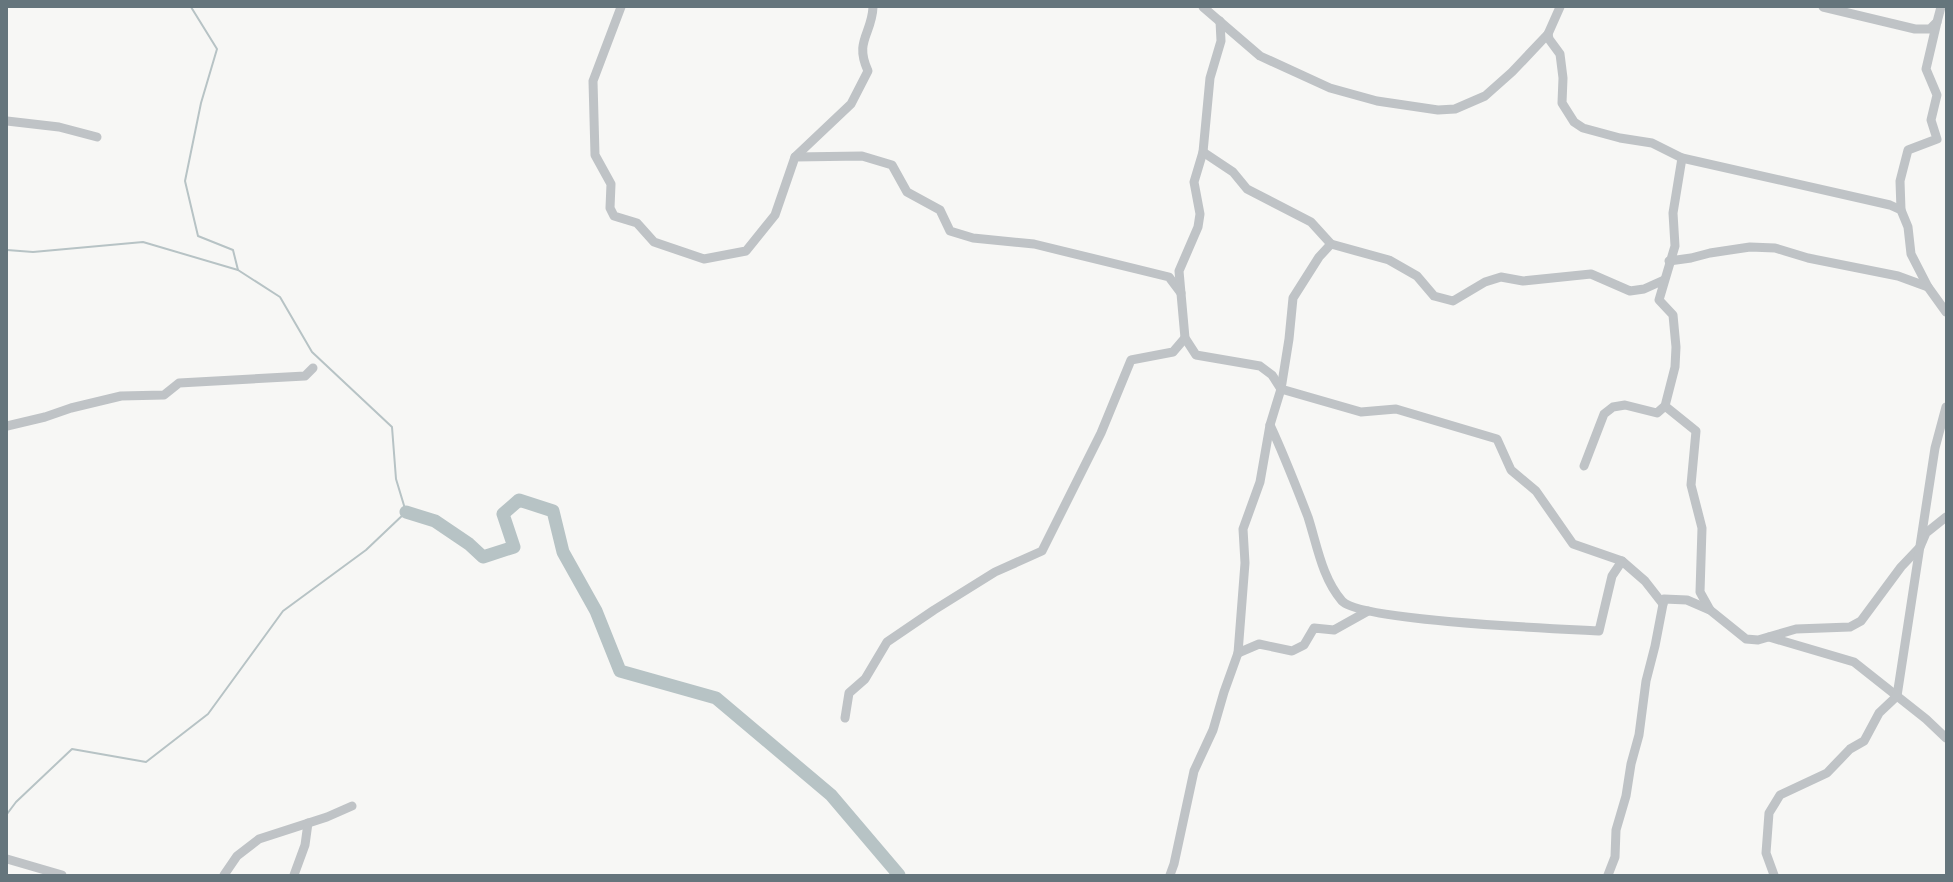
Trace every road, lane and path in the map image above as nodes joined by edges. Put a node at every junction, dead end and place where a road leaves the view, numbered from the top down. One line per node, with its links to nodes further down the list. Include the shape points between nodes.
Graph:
1 (621, 7): 13 (street, via 593,81 595,154 611,184 610,208 614,216 637,223 654,242 704,259 746,251 775,215)
2 (873, 7): 13 (street, via 872,18 864,37 862,58 868,71 851,104)
3 (1204, 7): 7 (street)
4 (1560, 7): 9 (street)
5 (1823, 7): 8 (street, via 1915,30 1930,29)
6 (1941, 7): 8 (street)
7 (1220, 21): 9 (street, via 1260,56 1330,88 1377,101 1438,110 1455,109 1486,96); 12 (street, via 1221,41 1210,78)
8 (1937, 22): 15 (street, via 1926,69 1937,95 1931,120 1937,139 1908,150 1900,181)
9 (1548, 34): 14 (street, via 1560,54 1563,78 1562,103 1574,122 1583,128 1652,143)
10 (7, 121): 11 (street, via 59,127)
11 (97, 137)
12 (1204, 152): 16 (street, via 1233,172 1247,189 1310,222); 20 (street, via 1194,182 1200,214 1198,227 1180,271)
13 (795, 157): 20 (street, via 862,156 892,165 906,192 940,210 950,231 973,238 1034,244 1169,276)
14 (1682, 158): 15 (street, via 1890,205); 17 (street, via 1673,213 1675,246)
15 (1901, 210): 19 (street, via 1908,227 1911,254)
16 (1331, 244): 18 (street, via 1389,260 1418,276 1434,296 1453,301 1485,282 1501,277 1523,281 1591,274 1630,291 1644,289); 24 (street, via 1319,257 1293,298)
17 (1669, 261): 18 (street); 19 (street, via 1750,247 1775,248 1830,263 1898,276)
18 (1664, 280): 25 (street, via 1659,300 1673,316 1676,347 1675,367)
19 (1928, 287): 21 (street)
20 (1182, 296): 22 (street)
21 (1946, 312)
22 (1185, 338): 24 (street, via 1196,355 1260,366 1272,375); 39 (street, via 1173,352 1131,360 1101,433 1042,551 995,572 887,642 865,679 849,693)
23 (313, 368): 28 (street, via 305,376 179,383 164,395 121,396)
24 (1281, 389): 27 (street); 32 (street, via 1361,412 1396,409 1497,439 1511,470 1536,491 1573,544)
25 (1665, 406): 29 (street, via 1657,413 1625,405 1613,407 1604,414); 34 (street, via 1696,431 1690,485 1702,528 1700,592)
26 (1946, 408): 31 (street, via 1935,448)
27 (1270, 425): 35 (street, via 1308,518 1328,582 1343,602); 37 (street, via 1260,482 1243,529 1245,563)
28 (7, 426)
29 (1584, 466)
30 (1946, 517): 31 (street, via 1926,533)
31 (1920, 548): 36 (street, via 1901,567 1861,621 1850,627 1796,629); 38 (street)
32 (1622, 561): 33 (street, via 1645,581); 35 (street, via 1612,576 1600,631 1477,624)
33 (1663, 604): 34 (street, via 1664,599 1669,598 1687,600); 48 (street, via 1646,681 1639,736 1616,830 1615,857)
34 (1710, 610): 36 (street, via 1746,639 1758,640)
35 (1368, 611): 37 (street, via 1334,630 1314,628 1304,645 1292,651 1260,644)
36 (1768, 637): 38 (street, via 1854,662)
37 (1238, 653): 47 (street, via 1213,730 1194,771)
38 (1897, 696): 40 (street); 49 (street, via 1879,713 1864,741 1850,749 1828,773 1780,795 1769,813 1766,853)
39 (845, 718)
40 (1946, 738)
41 (352, 806): 42 (street)
42 (308, 823): 45 (street, via 259,840 247,847 237,856); 46 (street, via 305,845)
43 (7, 859): 44 (street)
44 (62, 875)
45 (224, 875)
46 (294, 875)
47 (1170, 875)
48 (1608, 875)
49 (1774, 875)

